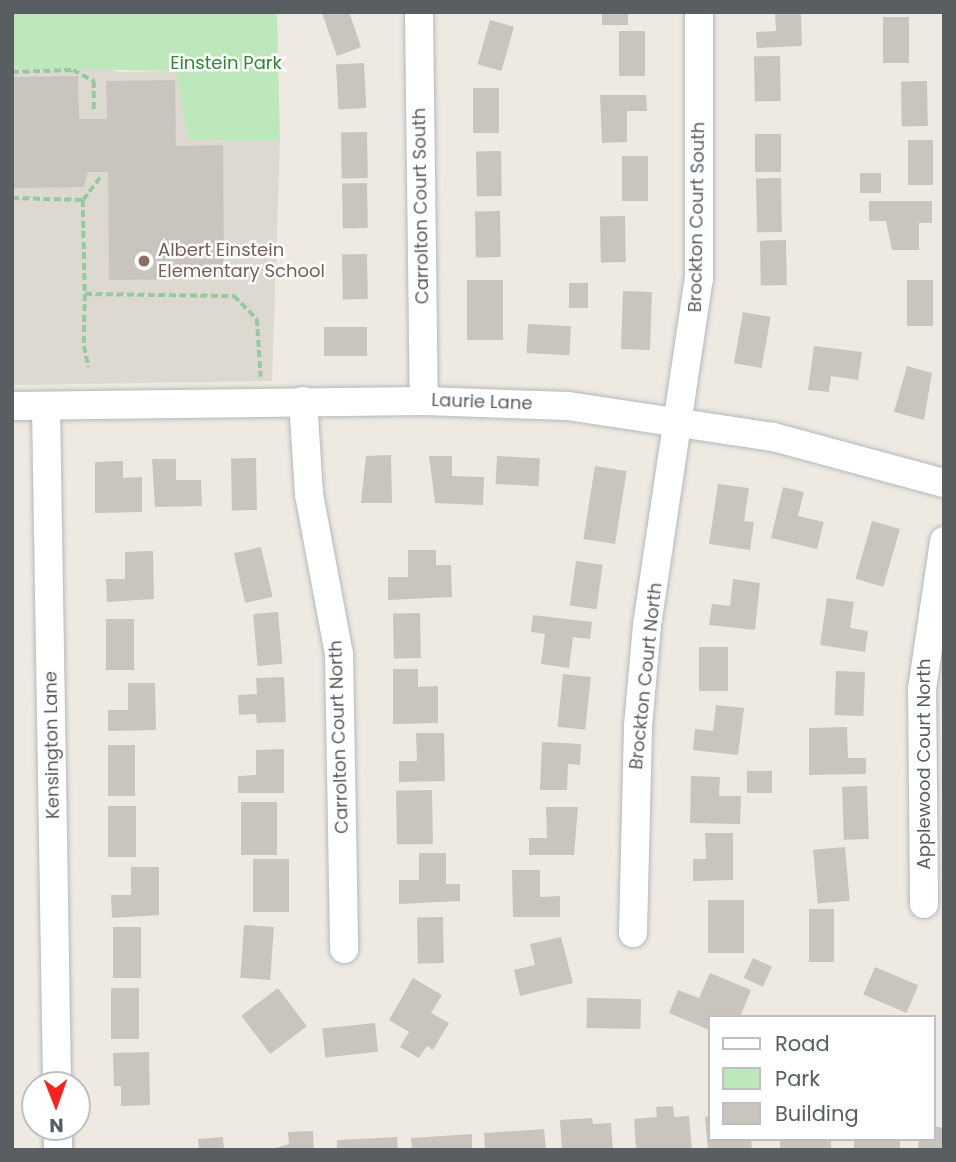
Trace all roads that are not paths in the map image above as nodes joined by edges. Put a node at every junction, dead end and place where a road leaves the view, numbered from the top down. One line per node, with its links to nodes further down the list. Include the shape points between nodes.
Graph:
1 (419, 12): 4 (street, Carrolton Court South)
2 (699, 12): 7 (street, Brockton Court South, via 700,247)
3 (303, 401): 4 (street, Laurie Lane); 6 (street, Laurie Lane); 12 (street, Carrolton Court North, via 310,494 339,654)
4 (424, 401): 7 (street, Laurie Lane, via 568,406)
5 (12, 406): 6 (street, Laurie Lane)
6 (46, 406): 13 (street, Kensington Lane)
7 (681, 420): 8 (street, Laurie Lane, via 773,437); 11 (street, Brockton Court North, via 641,688)
8 (944, 483)
9 (944, 541): 10 (street, Applewood Court North, via 923,668)
10 (924, 904)
11 (633, 933)
12 (344, 949)
13 (57, 1071)

